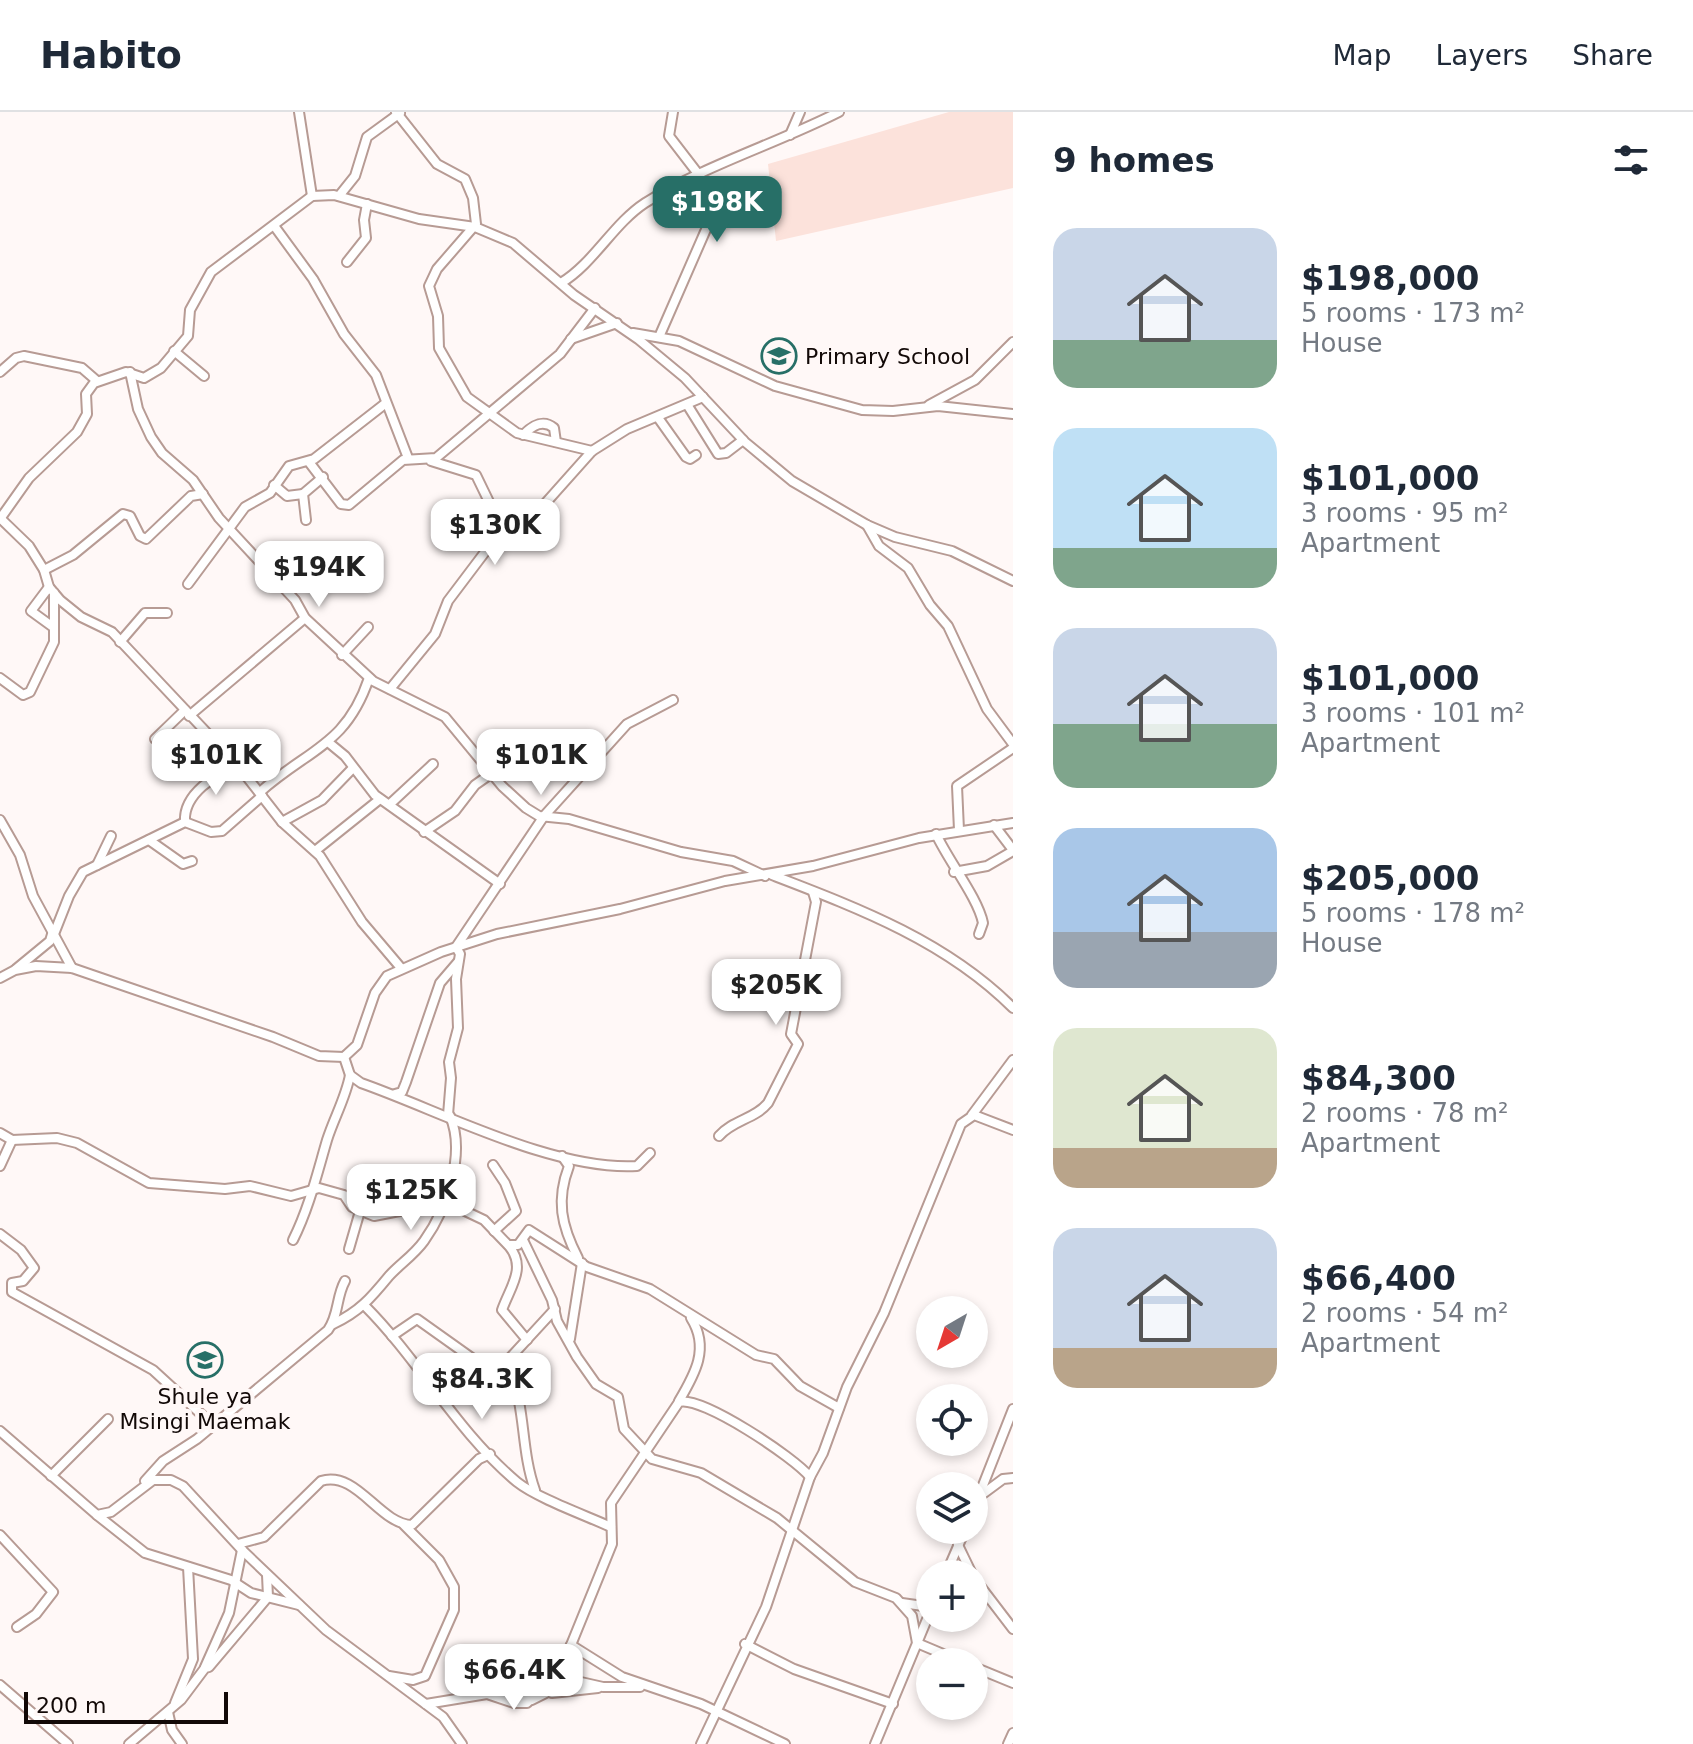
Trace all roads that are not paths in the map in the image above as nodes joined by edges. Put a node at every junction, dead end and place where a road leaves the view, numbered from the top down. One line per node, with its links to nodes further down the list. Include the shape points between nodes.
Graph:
1 (299, 112): 9 (street)
2 (673, 112): 7 (street, via 669,136)
3 (800, 112): 6 (street)
4 (839, 112): 6 (street)
5 (398, 113): 10 (street, via 367,137 355,176); 13 (street, via 437,164 467,182)
6 (790, 135): 7 (street)
7 (699, 175): 8 (street)
8 (671, 189): 15 (street, via 635,211); 19 (street, via 703,196 711,218)
9 (312, 196): 10 (street); 12 (street)
10 (339, 196): 11 (street)
11 (367, 204): 13 (street); 14 (street, via 366,238)
12 (275, 227): 22 (street, via 211,272 190,310 188,336); 28 (street, via 371,367)
13 (475, 227): 15 (street, via 502,236); 31 (street, via 437,269 429,286 438,316 439,348 465,395)
14 (347, 262)
15 (561, 283): 16 (street)
16 (595, 308): 17 (street); 20 (street)
17 (617, 323): 18 (street); 20 (street)
18 (629, 332): 19 (street); 27 (street)
19 (659, 337): 30 (street, via 679,341 775,386 862,410)
20 (571, 339): 31 (street, via 560,354)
21 (1013, 342): 30 (street, via 975,380)
22 (174, 351): 24 (street, via 150,376); 25 (street)
23 (0, 372): 26 (street, via 24,356 82,368)
24 (130, 372): 26 (street); 44 (street, via 151,437)
25 (204, 376)
26 (97, 381): 47 (street, via 86,394 87,414 77,432 29,478)
27 (703, 397): 29 (street); 35 (street)
28 (386, 403): 39 (street); 41 (street)
29 (688, 406): 33 (street); 35 (street, via 718,454)
30 (925, 407): 32 (street)
31 (488, 411): 34 (street); 40 (street)
32 (1013, 414)
33 (659, 419): 37 (street, via 627,429); 38 (street, via 688,459)
34 (523, 435): 36 (street); 36 (street, via 547,423 554,428)
35 (743, 440): 49 (street, via 792,481)
36 (556, 442): 37 (street)
37 (592, 451): 51 (street, via 518,534)
38 (696, 455)
39 (408, 458): 40 (street); 42 (street, via 349,505 341,504)
40 (431, 461): 51 (street, via 476,475 491,502)
41 (309, 462): 42 (street); 43 (street, via 289,466)
42 (323, 477): 45 (street)
43 (274, 485): 45 (street, via 287,496); 50 (street)
44 (203, 494): 50 (street); 52 (street, via 191,496 146,539 123,514 73,555)
45 (303, 494): 48 (street)
46 (0, 502): 47 (street)
47 (1, 518): 52 (street)
48 (306, 520)
49 (867, 525): 53 (street, via 952,551); 69 (street, via 879,546 908,568 948,626 987,709)
50 (228, 526): 54 (street); 57 (street)
51 (491, 533): 64 (street, via 480,562 448,601 435,634)
52 (44, 570): 55 (street)
53 (1013, 581)
54 (188, 584)
55 (51, 590): 58 (street); 58 (street, via 31,611); 60 (street)
56 (167, 613): 60 (street, via 145,613)
57 (305, 618): 61 (street); 66 (street)
58 (53, 627): 62 (street, via 54,642 28,694)
59 (368, 627): 61 (street)
60 (120, 642): 66 (street)
61 (342, 655): 63 (street)
62 (0, 678)
63 (369, 678): 64 (street); 68 (street, via 349,721)
64 (390, 689): 75 (street, via 445,717)
65 (673, 700): 72 (street, via 627,724)
66 (187, 713): 67 (street); 73 (street)
67 (155, 739)
68 (328, 742): 74 (street); 76 (street)
69 (1013, 746): 85 (street, via 959,783)
70 (565, 747): 72 (street)
71 (433, 764): 78 (street)
72 (590, 767): 79 (street)
73 (240, 768): 76 (street); 81 (street, via 226,770 195,795)
74 (352, 769): 77 (street); 82 (street, via 322,800)
75 (492, 773): 79 (street, via 518,801); 86 (street, via 455,811)
76 (261, 794): 81 (street, via 222,831); 82 (street)
77 (380, 799): 78 (street); 90 (street)
78 (390, 804): 86 (street)
79 (544, 816): 95 (street, via 733,861); 96 (street)
80 (0, 820): 98 (street)
81 (185, 822): 89 (street)
82 (282, 822): 90 (street)
83 (1013, 823): 84 (street)
84 (994, 825): 85 (street); 91 (street)
85 (959, 830): 87 (street)
86 (424, 832): 96 (street)
87 (936, 834): 94 (street); 95 (street)
88 (111, 836): 93 (street)
89 (149, 840): 92 (street, via 183,864); 93 (street)
90 (315, 851): 103 (street, via 362,922)
91 (1013, 851): 94 (street, via 987,866)
92 (192, 861)
93 (97, 865): 98 (street, via 75,882)
94 (954, 872): 99 (street, via 982,917)
95 (768, 876): 97 (street); 100 (street, via 725,881)
96 (500, 884): 100 (street)
97 (813, 892): 106 (street, via 949,954); 115 (street, via 816,902 791,1034 798,1044 768,1103)
98 (54, 932): 102 (street); 104 (street)
99 (979, 934)
100 (456, 947): 101 (street); 103 (street)
101 (460, 960): 110 (street, via 440,983 402,1092); 112 (street)
102 (72, 968): 104 (street); 107 (street, via 319,1056)
103 (401, 968): 107 (street, via 375,993 357,1045)
104 (15, 970): 105 (street)
105 (0, 978)
106 (1013, 1008)
107 (344, 1057): 109 (street)
108 (1013, 1060): 111 (street)
109 (350, 1075): 110 (street); 121 (street, via 320,1175)
110 (394, 1095): 112 (street)
111 (972, 1115): 113 (street); 141 (street, via 961,1124 943,1161 884,1313)
112 (449, 1116): 118 (street); 122 (street, via 457,1140)
113 (1013, 1130)
114 (0, 1133): 116 (street)
115 (719, 1136)
116 (12, 1140): 120 (street); 121 (street, via 73,1141 145,1181 169,1186 250,1186 291,1196)
117 (650, 1153): 118 (street, via 640,1165 627,1167)
118 (562, 1156): 130 (street, via 569,1166 561,1183 561,1215)
119 (493, 1165): 125 (street, via 516,1211)
120 (0, 1166)
121 (311, 1188): 123 (street, via 344,1195); 127 (street)
122 (443, 1208): 123 (street, via 398,1209 379,1216); 132 (street, via 424,1241)
123 (360, 1211): 129 (street)
124 (465, 1211): 125 (street)
125 (494, 1231): 128 (street)
126 (0, 1234): 144 (street, via 34,1268 23,1281 12,1283 12,1292 153,1370)
127 (293, 1240)
128 (516, 1244): 130 (street, via 532,1231); 133 (street); 138 (street, via 518,1267 502,1310)
129 (349, 1249)
130 (580, 1261): 134 (street, via 650,1289); 137 (street)
131 (345, 1281): 135 (street)
132 (365, 1306): 135 (street); 136 (street)
133 (555, 1309): 137 (street); 138 (street)
134 (690, 1316): 140 (street, via 700,1336 700,1356); 141 (street, via 778,1362 800,1386)
135 (333, 1324): 144 (street)
136 (392, 1336): 139 (street, via 417,1319); 147 (street)
137 (570, 1339): 146 (street, via 596,1384 618,1397 624,1429)
138 (527, 1340): 139 (street)
139 (498, 1371): 156 (street, via 514,1379 526,1462)
140 (679, 1402): 146 (street); 151 (street, via 703,1405 750,1429)
141 (839, 1408): 151 (street)
142 (1013, 1409): 149 (street)
143 (108, 1419): 150 (street)
144 (213, 1425): 148 (street)
145 (0, 1431): 150 (street)
146 (645, 1452): 159 (street, via 611,1503); 160 (street, via 657,1462 701,1473)
147 (490, 1454): 156 (street, via 517,1481); 158 (street, via 419,1521 409,1526)
148 (171, 1456): 153 (street, via 170,1471); 154 (street)
149 (988, 1474)
150 (51, 1476): 157 (street)
151 (810, 1477): 160 (street)
152 (1013, 1478): 155 (street)
153 (178, 1483): 154 (street, via 153,1480); 163 (street)
154 (143, 1486): 157 (street, via 111,1512)
155 (988, 1490)
156 (536, 1491): 159 (street)
157 (97, 1515): 166 (street, via 141,1551)
158 (400, 1522): 163 (street, via 344,1483 328,1479 264,1537); 185 (street, via 451,1578 454,1610 425,1676 413,1680)
159 (611, 1527): 177 (street, via 612,1544)
160 (793, 1531): 171 (street, via 855,1582); 179 (street, via 766,1607)
161 (0, 1535): 174 (street, via 53,1592)
162 (958, 1545): 164 (street); 165 (street)
163 (240, 1547): 167 (street); 168 (street)
164 (952, 1560)
165 (965, 1560)
166 (188, 1567): 168 (street); 194 (street, via 193,1659)
167 (267, 1574): 170 (street); 172 (street)
168 (236, 1585): 170 (street); 183 (street)
169 (988, 1596): 175 (street)
170 (268, 1597): 172 (street); 183 (street)
171 (902, 1603): 173 (street); 178 (street, via 912,1616)
172 (299, 1605): 185 (street)
173 (916, 1606)
174 (17, 1627)
175 (1013, 1629)
176 (921, 1632): 178 (street)
177 (576, 1634): 180 (street); 182 (street)
178 (917, 1643): 181 (street); 193 (street)
179 (745, 1644): 193 (street, via 794,1669); 195 (street)
180 (571, 1645): 182 (street); 189 (street)
181 (929, 1648)
182 (583, 1651): 188 (street)
183 (205, 1668): 194 (street)
184 (988, 1673): 186 (street)
185 (385, 1675): 192 (street)
186 (1013, 1683)
187 (0, 1685): 198 (street)
188 (645, 1687): 191 (street, via 603,1687 572,1680); 195 (street)
189 (537, 1693): 190 (street); 191 (street)
190 (487, 1694): 191 (street, via 514,1703); 192 (street)
191 (531, 1701)
192 (426, 1704): 201 (street)
193 (893, 1704): 197 (street)
194 (170, 1710): 199 (street); 200 (street, via 172,1730)
195 (716, 1713): 202 (street); 203 (street)
196 (1013, 1733): 204 (street)
197 (878, 1743)
198 (68, 1744)
199 (129, 1744)
200 (182, 1744)
201 (462, 1744)
202 (701, 1744)
203 (785, 1744)
204 (1008, 1744)

